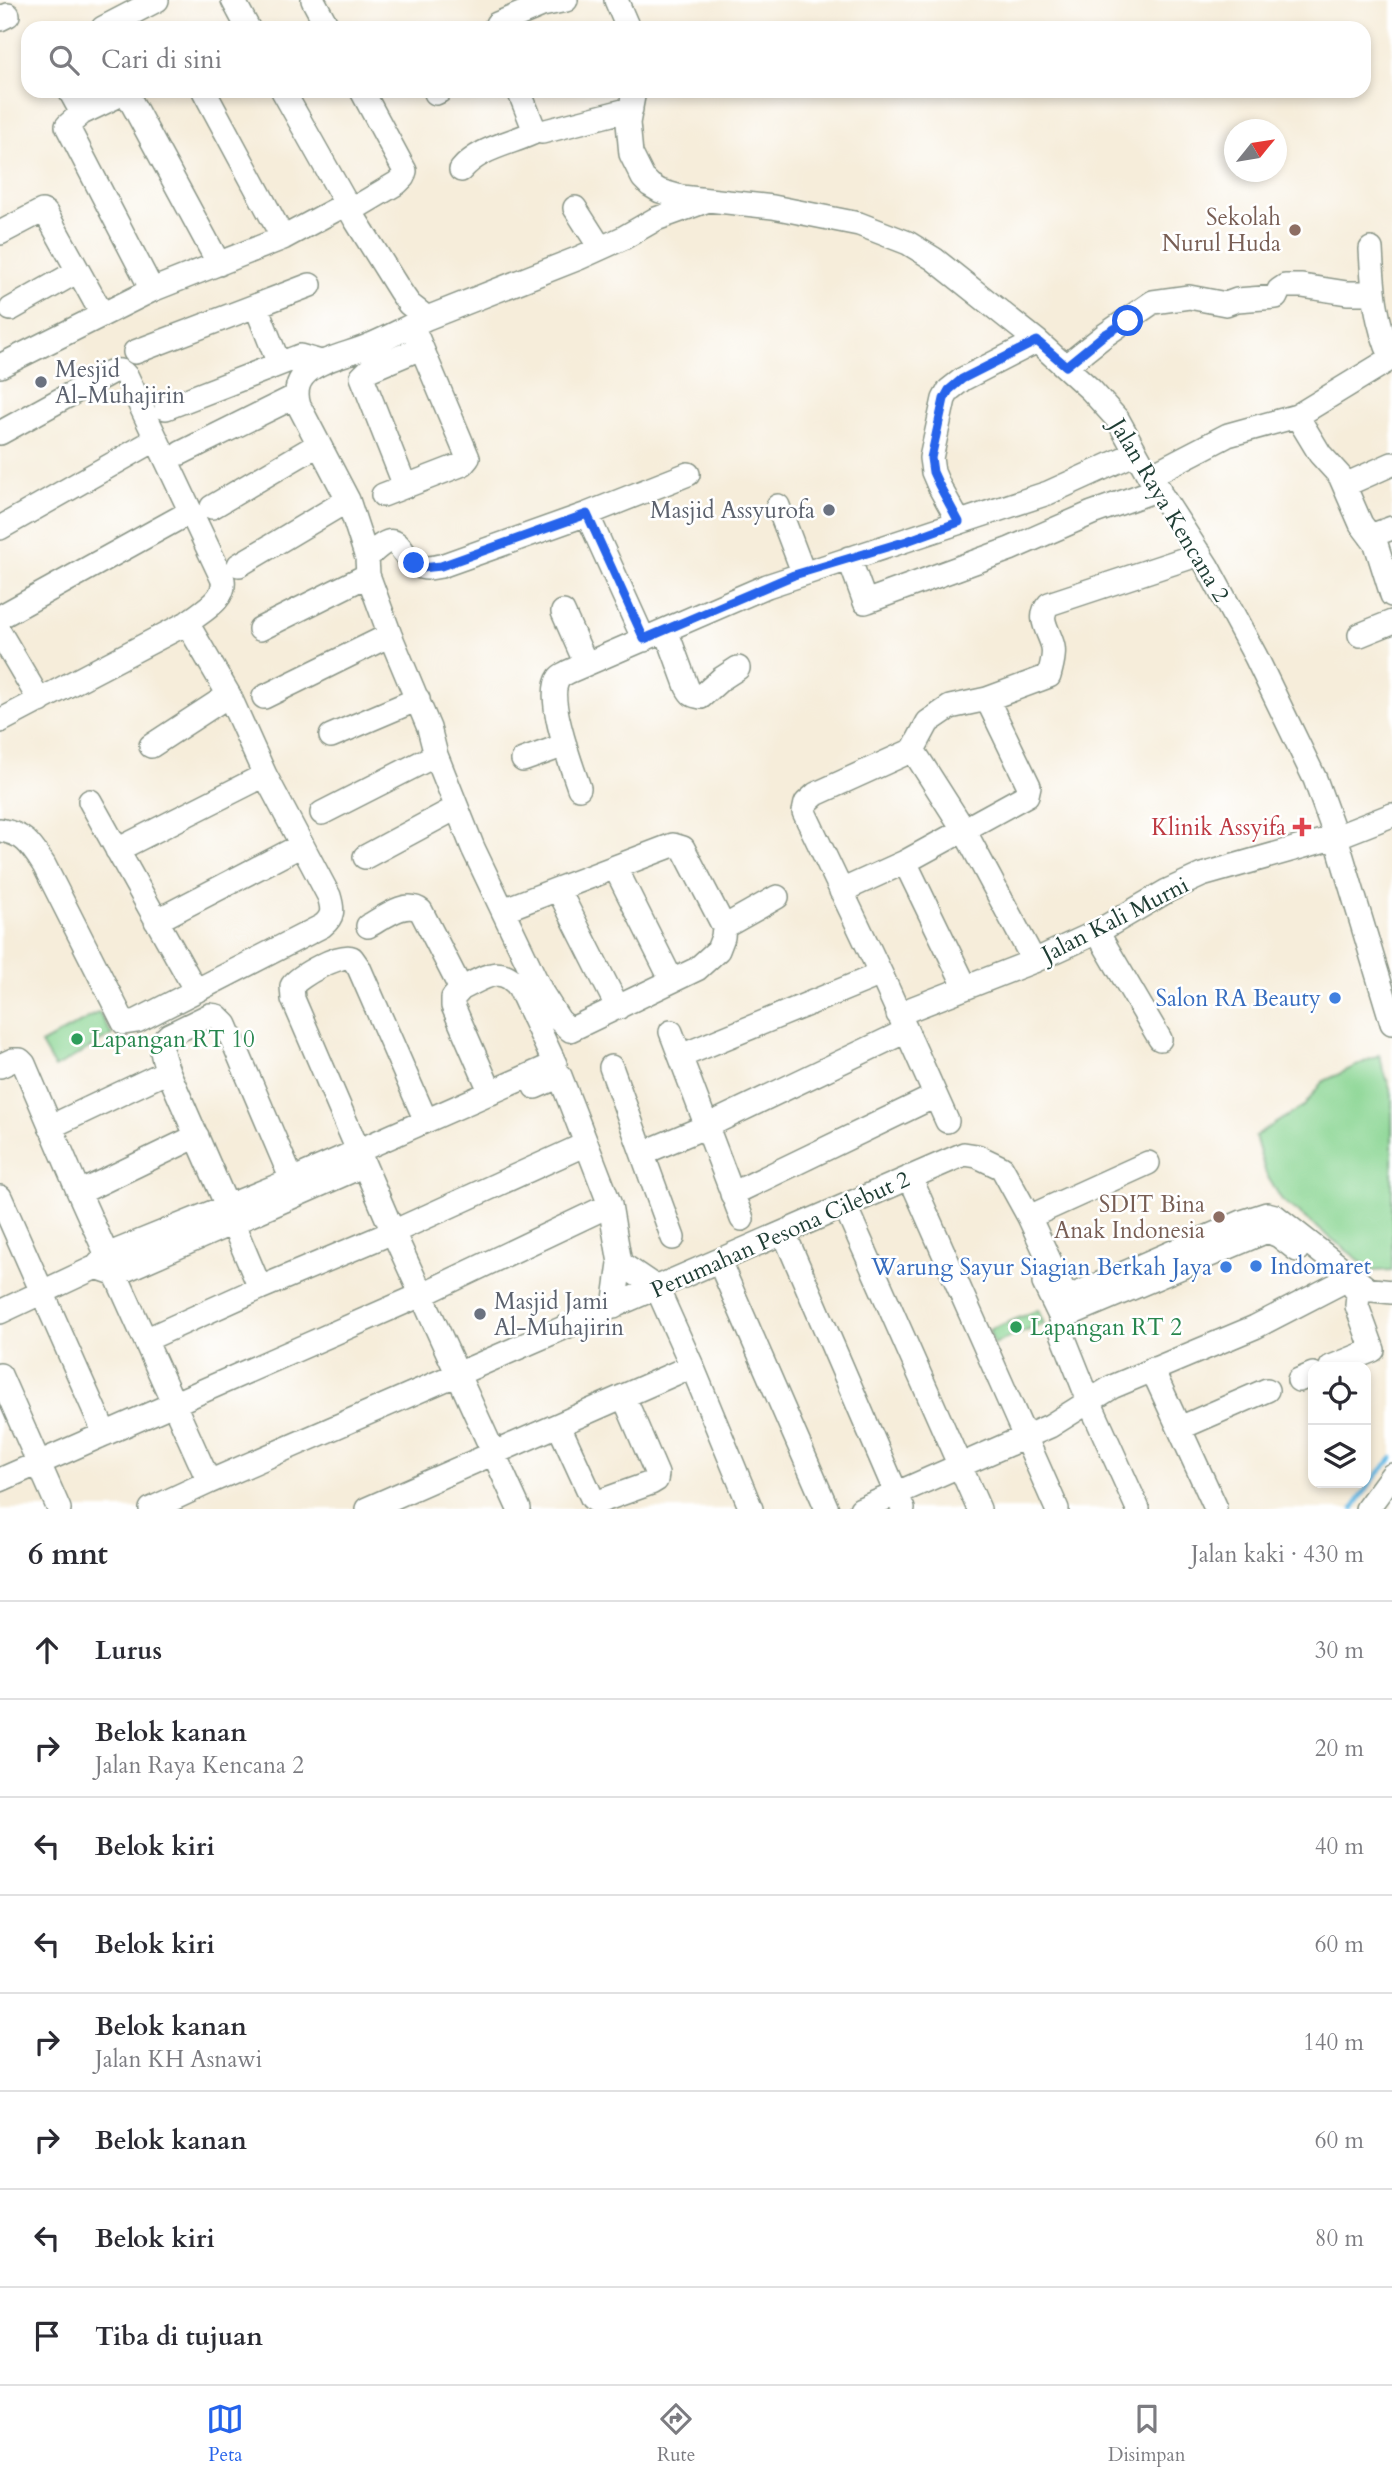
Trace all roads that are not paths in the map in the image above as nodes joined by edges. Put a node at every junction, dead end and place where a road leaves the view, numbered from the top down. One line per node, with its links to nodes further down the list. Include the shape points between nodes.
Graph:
1 (233, 0): 7 (street)
2 (313, 0): 8 (street)
3 (566, 0): 9 (street)
4 (616, 0): 10 (street)
5 (142, 4): 6 (street)
6 (114, 21)
7 (244, 21)
8 (324, 21)
9 (504, 21)
10 (625, 21)
11 (74, 98): 19 (street)
12 (114, 98): 19 (street)
13 (130, 98): 29 (street)
14 (208, 98): 26 (street)
15 (288, 98): 23 (street)
16 (366, 98): 23 (street, via 405,171 397,183)
17 (522, 98): 20 (street)
18 (632, 100): 20 (street); 22 (street, Jalan Raya Kencana 2, via 628,123 631,154 643,178 660,191)
19 (82, 113): 32 (street, via 67,126 68,132)
20 (537, 131): 21 (street, via 471,158)
21 (461, 170)
22 (706, 201): 27 (street, via 656,219); 38 (street, Jalan Raya Kencana 2, via 773,207 859,224 908,243)
23 (348, 208): 26 (street); 37 (street)
24 (575, 208): 27 (street)
25 (0, 233): 30 (street, via 42,211)
26 (283, 239): 29 (street)
27 (603, 247): 37 (street)
28 (1371, 249): 33 (street)
29 (219, 264): 32 (street)
30 (78, 271): 35 (street); 36 (street)
31 (310, 285): 34 (street)
32 (152, 290): 36 (street)
33 (1373, 292): 41 (street, via 1381,334); 45 (street, via 1285,286 1276,297 1226,304 1189,297 1153,302)
34 (257, 306): 40 (street); 43 (street)
35 (11, 309)
36 (102, 314): 44 (street)
37 (419, 321): 39 (street); 42 (street, via 367,347)
38 (1037, 341): 45 (street, Jalan Raya Kencana 2); 62 (street, via 962,379 944,399 931,458 936,479)
39 (421, 348): 39 (street, via 362,377 394,491 468,458)
40 (135, 352)
41 (1392, 358): 48 (street)
42 (321, 362): 43 (street, via 300,356); 46 (street, via 303,377)
43 (279, 363): 47 (street)
44 (0, 366)
45 (1066, 366): 53 (street, Jalan Raya Kencana 2, via 1118,419)
46 (296, 396): 51 (street); 52 (street)
47 (166, 408)
48 (1297, 416): 56 (street, via 1228,435); 57 (street)
49 (0, 433): 50 (street, via 118,370 127,377)
50 (155, 440): 60 (street); 63 (street)
51 (319, 444): 58 (street); 60 (street)
52 (181, 453)
53 (1136, 453): 56 (street, Jalan Raya Kencana 2); 62 (street, via 1048,493)
54 (1392, 464): 57 (street)
55 (688, 474): 61 (street)
56 (1154, 482): 65 (street, Jalan Raya Kencana 2); 66 (street, via 1010,549 868,601 863,599)
57 (1345, 485): 64 (street, via 1361,524)
58 (348, 500): 67 (street); 68 (street)
59 (778, 506): 69 (street)
60 (201, 510): 72 (street); 74 (street, via 224,587 221,596)
61 (587, 514): 68 (street, via 441,566 422,568 398,544 379,545); 80 (street)
62 (959, 522): 66 (street)
63 (0, 528)
64 (1381, 532): 70 (street, via 1376,544)
65 (1200, 554): 86 (street, via 1049,604 1042,619 1053,648 1049,676); 103 (street, Jalan Raya Kencana 2, via 1315,779)
66 (849, 558): 69 (street)
67 (239, 565)
68 (368, 566): 75 (street); 78 (street)
69 (803, 572): 76 (street)
70 (1392, 595)
71 (563, 612): 81 (street)
72 (0, 617)
73 (1392, 622): 79 (street)
74 (187, 623): 83 (street); 87 (street)
75 (260, 629)
76 (666, 630): 80 (street); 82 (street, via 694,696 701,697)
77 (0, 633): 87 (street)
78 (390, 635): 84 (street); 85 (street)
79 (1360, 635)
80 (644, 639): 81 (street)
81 (586, 664): 90 (street, via 559,678 556,686)
82 (738, 668)
83 (229, 695): 91 (street); 95 (street)
84 (264, 697)
85 (418, 699): 89 (street); 93 (street)
86 (987, 699): 92 (street, via 950,706 928,722); 102 (street, via 1029,786 1020,800)
87 (40, 701): 88 (street)
88 (0, 721)
89 (331, 736)
90 (565, 745): 94 (street); 96 (street)
91 (151, 746)
92 (913, 750): 102 (street); 110 (street, via 816,794 806,803 804,812)
93 (436, 755): 98 (street); 99 (street)
94 (523, 760)
95 (265, 775): 104 (street); 105 (street)
96 (579, 788)
97 (90, 801): 105 (street)
98 (456, 807): 106 (street); 112 (street)
99 (322, 813)
100 (1392, 815): 103 (street, Jalan Kali Murni)
101 (0, 830): 122 (street, via 15,832 44,865 124,1023)
102 (964, 830): 107 (street); 117 (street)
103 (1336, 837): 116 (street, Jalan Kali Murni, via 1202,875); 125 (street, Jalan Raya Kencana 2)
104 (302, 845): 113 (street); 122 (street, via 332,907 329,920)
105 (117, 850): 113 (street)
106 (365, 857)
107 (905, 862): 110 (street); 120 (street)
108 (616, 869): 109 (street); 115 (street, via 673,845 683,848); 119 (street)
109 (559, 891): 112 (street); 123 (street)
110 (841, 891): 118 (street)
111 (777, 897): 115 (street)
112 (503, 911): 123 (street, via 549,1007 570,1030)
113 (156, 921): 122 (street)
114 (368, 926): 121 (street, via 407,906 416,907)
115 (724, 927): 119 (street, via 718,950 697,969)
116 (1097, 932): 117 (street, Jalan Kali Murni); 127 (street)
117 (1034, 961): 120 (street, Jalan Kali Murni)
118 (881, 974): 124 (street); 128 (street)
119 (672, 981): 123 (street)
120 (965, 986): 124 (street, Jalan Kali Murni)
121 (461, 989): 132 (street, via 453,1006); 132 (street, via 493,974 513,979 555,1064)
122 (196, 991)
123 (618, 1008)
124 (902, 1023): 133 (street); 136 (street, Jalan Kali Murni)
125 (1392, 1023)
126 (671, 1032): 128 (street)
127 (1160, 1039)
128 (681, 1056): 136 (street)
129 (0, 1066): 137 (street, via 13,1060 24,1064)
130 (611, 1067): 140 (street)
131 (168, 1071): 137 (street); 138 (street); 145 (street, via 164,1039 210,1016 222,1019)
132 (491, 1093): 134 (street)
133 (935, 1096): 135 (street); 147 (street)
134 (426, 1121): 141 (street); 141 (street, via 352,958 343,956 297,979 291,992)
135 (947, 1121)
136 (707, 1126): 140 (street, Jalan Kali Murni); 147 (street)
137 (50, 1127): 146 (street)
138 (197, 1136): 146 (street); 151 (street)
139 (586, 1144): 141 (street, via 560,1076); 149 (street); 154 (street)
140 (643, 1153): 156 (street)
141 (361, 1158): 145 (street); 151 (street); 154 (street)
142 (987, 1160): 144 (street, Perumahan Pesona Cilebut 2, via 964,1154); 152 (street, via 1002,1168); 166 (street)
143 (1148, 1163): 152 (street)
144 (910, 1177): 150 (street, Perumahan Pesona Cilebut 2); 181 (street)
145 (292, 1180): 151 (street)
146 (79, 1193): 159 (street)
147 (732, 1194): 153 (street)
148 (0, 1197): 163 (street)
149 (610, 1205): 158 (street); 164 (street)
150 (845, 1206): 155 (street, Perumahan Pesona Cilebut 2); 184 (street)
151 (230, 1215): 159 (street); 161 (street)
152 (1029, 1217): 166 (street)
153 (742, 1219)
154 (393, 1232): 161 (street); 164 (street)
155 (784, 1233): 157 (street, Perumahan Pesona Cilebut 2); 187 (street)
156 (673, 1238)
157 (719, 1261): 162 (street, Perumahan Pesona Cilebut 2); 194 (street)
158 (620, 1263): 162 (street); 165 (street)
159 (106, 1265): 163 (street); 168 (street)
160 (1361, 1285): 166 (street, via 1267,1231 1196,1251); 169 (street, via 1357,1306 1373,1350); 171 (street)
161 (260, 1288): 168 (street)
162 (657, 1288): 165 (street, Perumahan Pesona Cilebut 2); 170 (street)
163 (42, 1293): 167 (street); 180 (street)
164 (421, 1295): 173 (street); 177 (street)
165 (614, 1307): 173 (street, Perumahan Pesona Cilebut 2)
166 (1064, 1308): 176 (street, via 1060,1328)
167 (0, 1312)
168 (145, 1340): 177 (street)
169 (1343, 1362)
170 (692, 1366): 175 (street); 193 (street)
171 (1152, 1369): 176 (street); 179 (street)
172 (0, 1375): 183 (street)
173 (457, 1376): 182 (street); 186 (street, Perumahan Pesona Cilebut 2)
174 (1268, 1390): 179 (street)
175 (624, 1398): 178 (street); 178 (street, via 657,1474 651,1483 598,1502 592,1498)
176 (1089, 1401): 181 (street); 198 (street)
177 (173, 1404): 180 (street); 186 (street)
178 (559, 1426): 182 (street)
179 (1180, 1428): 188 (street)
180 (105, 1434): 183 (street)
181 (1027, 1437): 184 (street); 197 (street)
182 (493, 1454): 189 (street); 192 (street)
183 (38, 1462): 185 (street); 190 (street)
184 (959, 1465): 187 (street); 196 (street)
185 (0, 1479)
186 (209, 1482): 191 (street, Perumahan Pesona Cilebut 2)
187 (900, 1501): 195 (street)
188 (1215, 1506)
189 (371, 1508)
190 (59, 1509)
191 (151, 1509)
192 (519, 1509)
193 (751, 1509)
194 (827, 1509)
195 (860, 1509)
196 (979, 1509)
197 (1057, 1509)
198 (1138, 1509)

